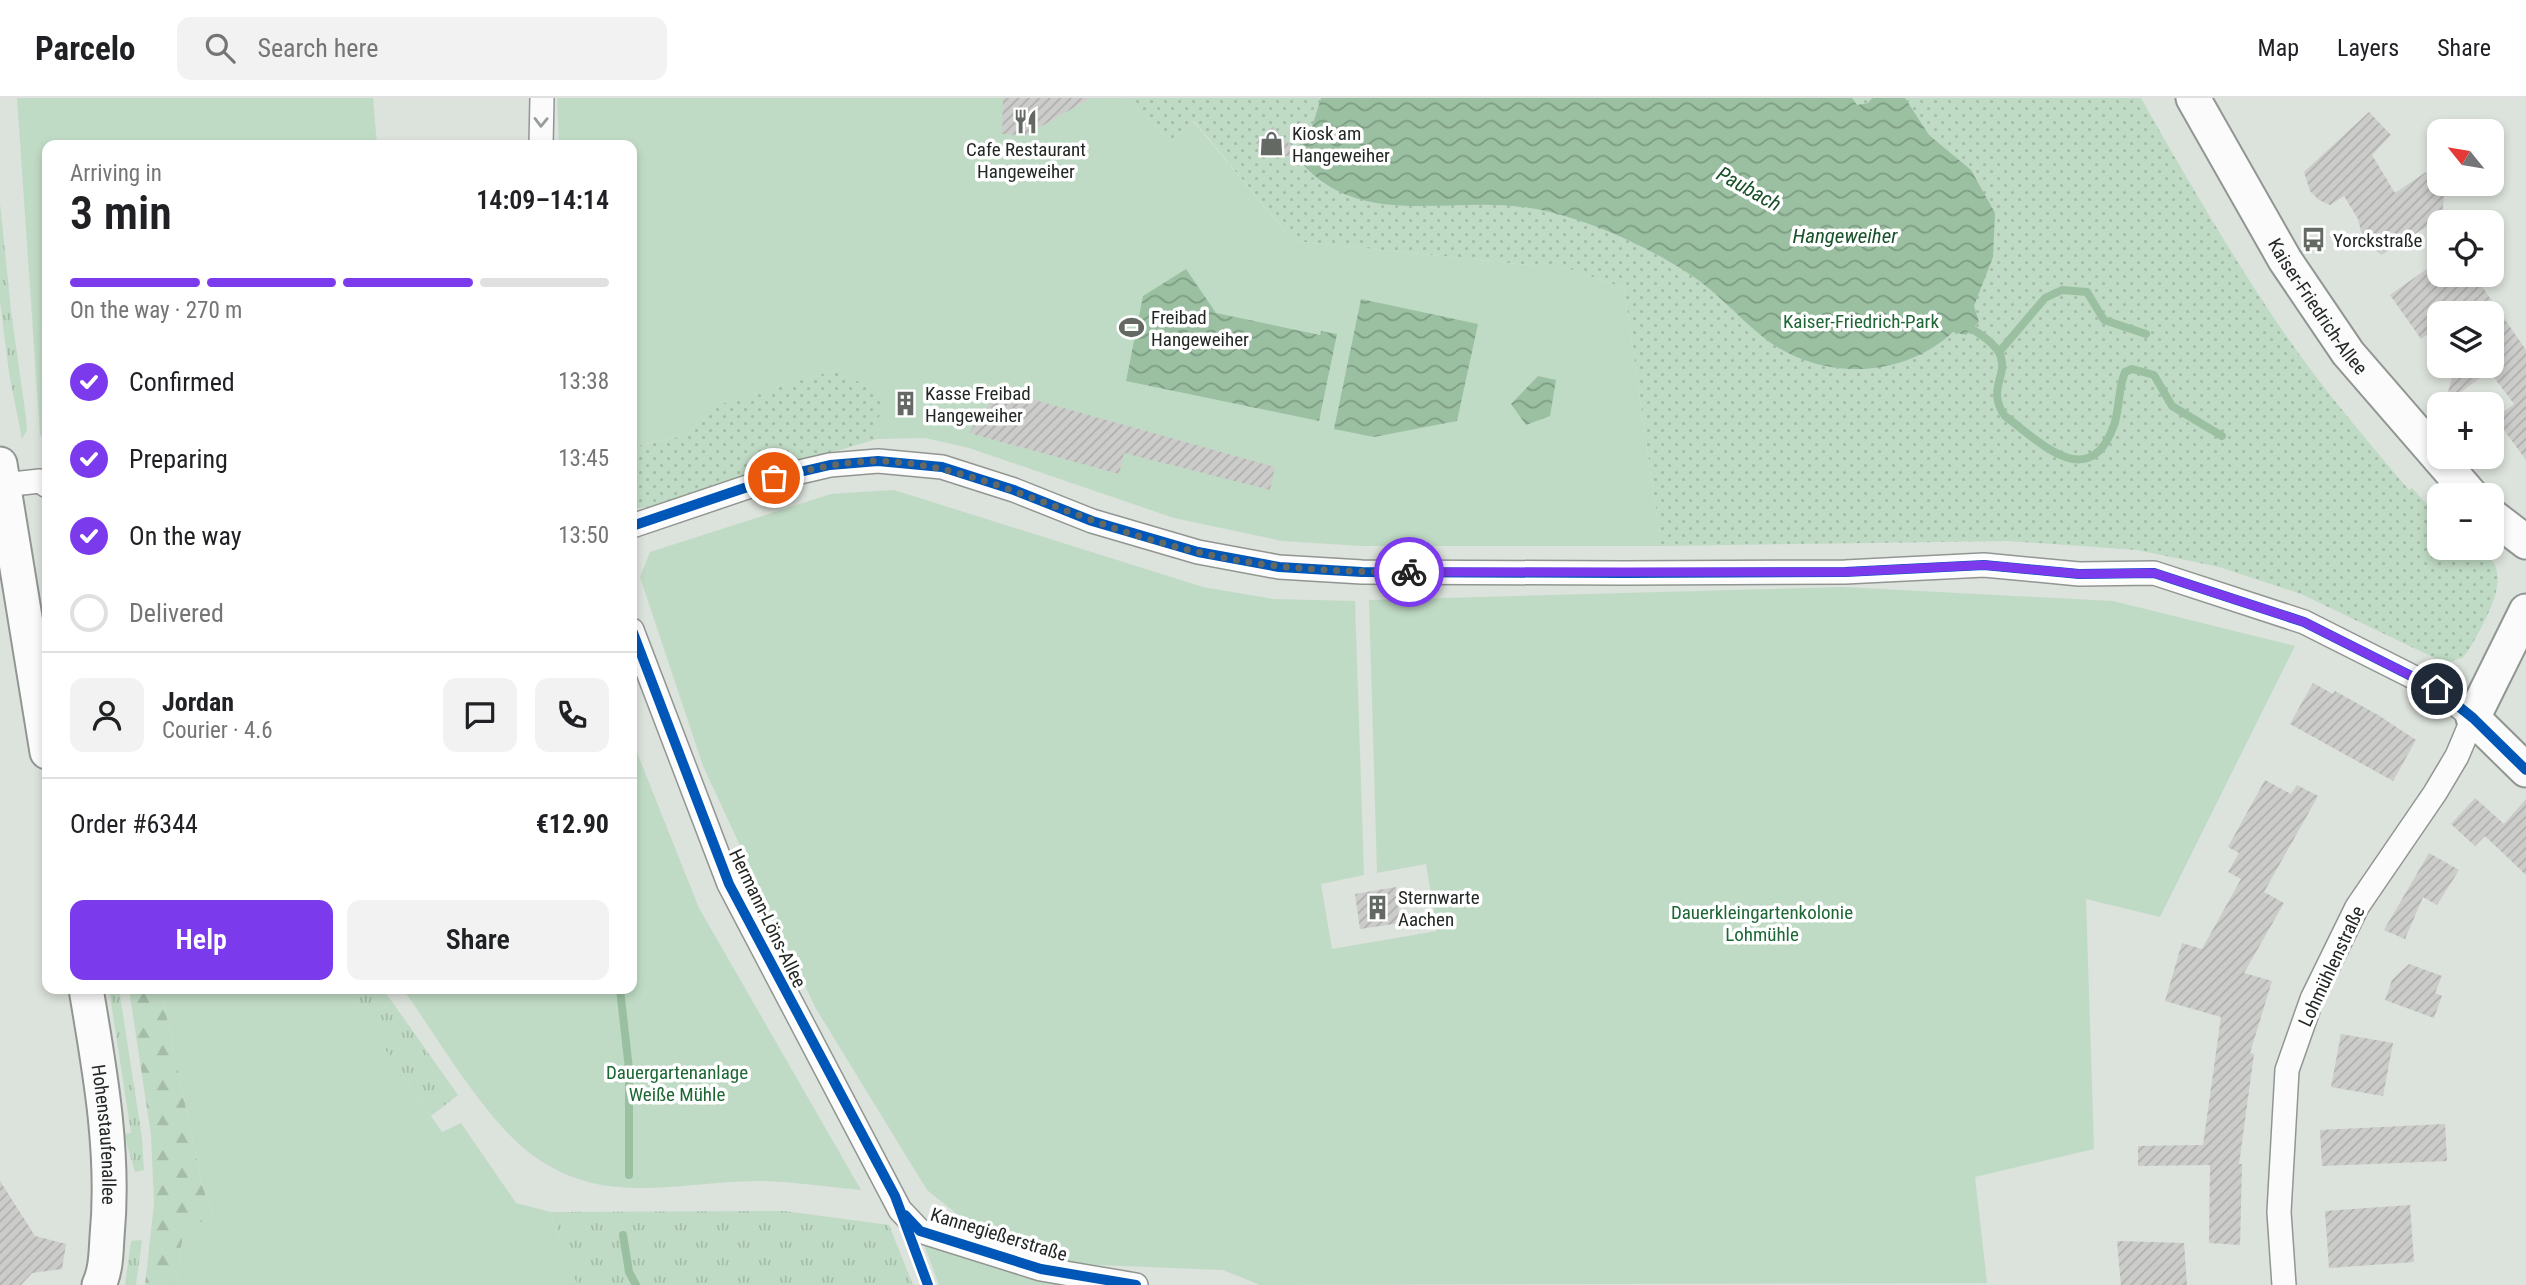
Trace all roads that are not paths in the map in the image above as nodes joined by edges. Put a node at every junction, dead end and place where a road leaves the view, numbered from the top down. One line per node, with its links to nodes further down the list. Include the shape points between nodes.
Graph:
1 (542, 98): 3 (street, one-way to 3)
2 (2193, 98): 6 (street, Kaiser-Friedrich-Allee, via 2285,260 2348,353)
3 (541, 140)
4 (2, 475): 5 (street); 13 (street)
5 (42, 482)
6 (2461, 483)
7 (637, 524): 12 (street, via 774,478 830,465 878,461 942,467 1092,521 1198,552 1279,567 1362,572 1624,573 1845,572 1984,565 2080,574 2154,573 2304,622 2437,689)
8 (2504, 525): 9 (street)
9 (2526, 542)
10 (2526, 611): 12 (street)
11 (637, 644): 16 (street, Hermann-Löns-Allee, via 729,884)
12 (2473, 718): 14 (street); 19 (street, Lohmühlenstraße, via 2435,793 2357,907 2312,999 2287,1070 2278,1212)
13 (42, 721)
14 (2526, 770)
15 (87, 994): 17 (street, Hohenstaufenallee, via 111,1163)
16 (900, 1210): 18 (street, Kannegießerstraße, via 920,1231 944,1239 1041,1269)
17 (101, 1283)
18 (1136, 1285)
19 (2284, 1285)

